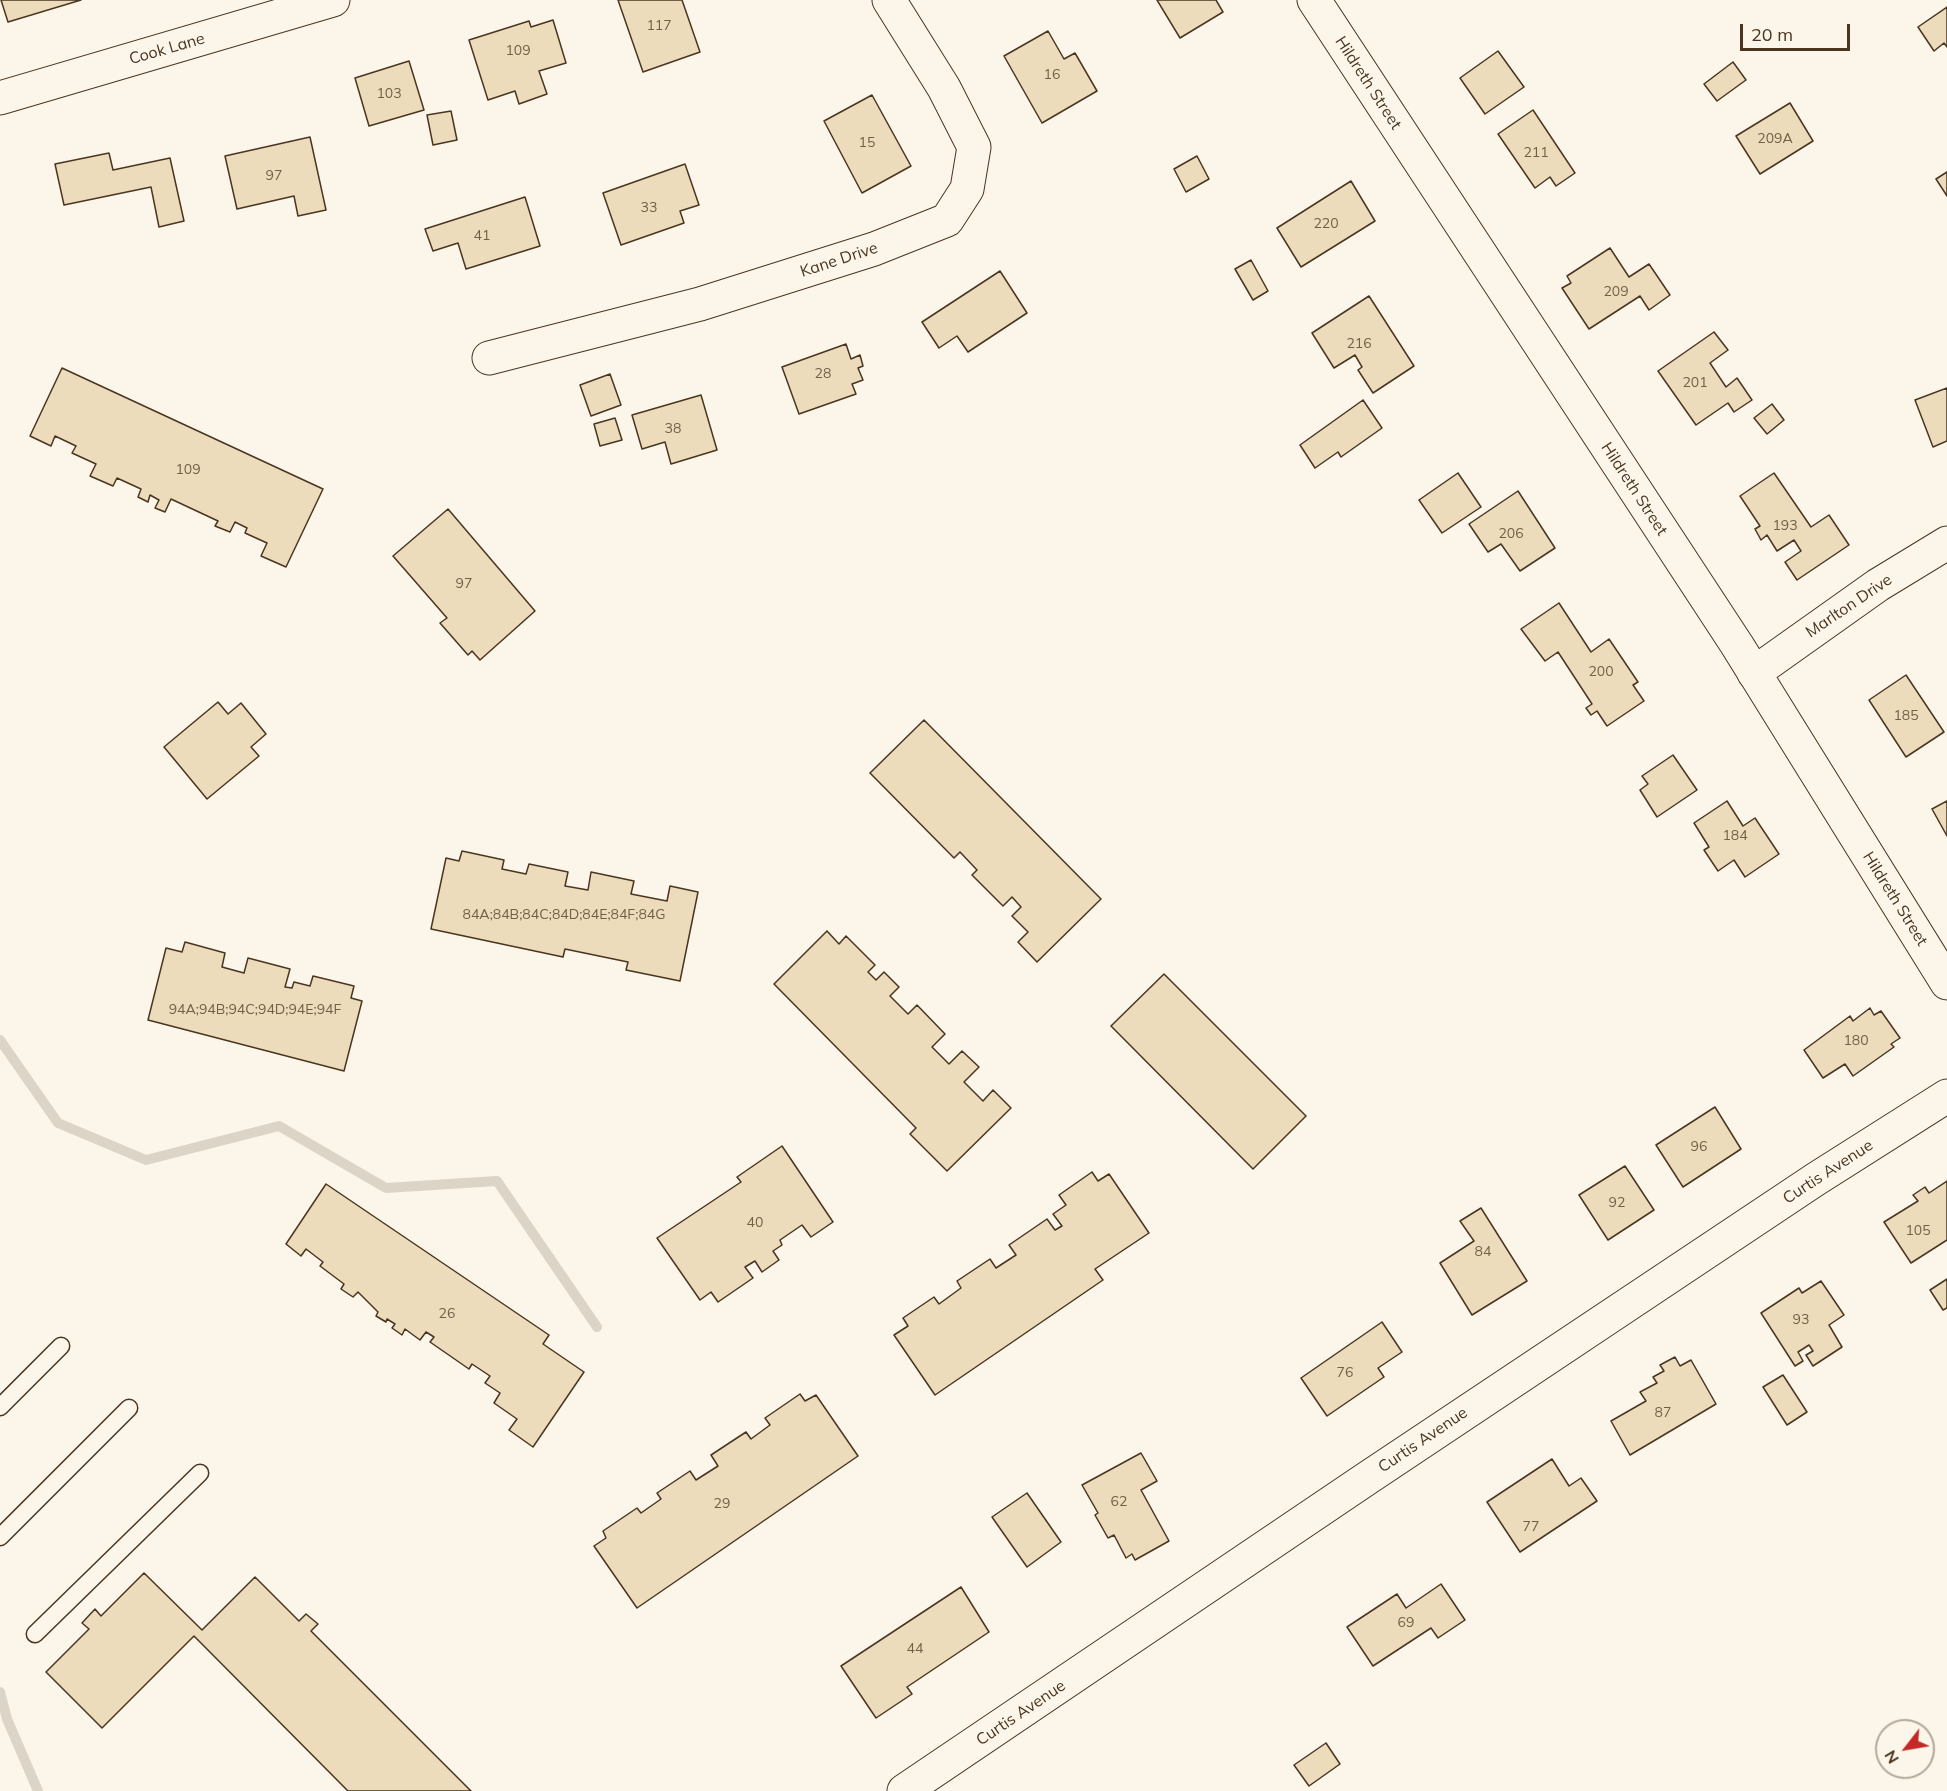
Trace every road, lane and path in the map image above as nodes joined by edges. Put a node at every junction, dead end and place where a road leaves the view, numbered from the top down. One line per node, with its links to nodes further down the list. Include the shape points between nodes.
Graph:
1 (333, 0): 4 (street, Cook Lane)
2 (889, 0): 5 (street, Kane Drive, via 944,88 974,147 967,189 947,220 874,249 700,304)
3 (1314, 0): 7 (street, Hildreth Street)
4 (0, 98)
5 (489, 358)
6 (1947, 543): 7 (street, Marlton Drive, via 1878,585)
7 (1754, 673): 8 (street, Hildreth Street)
8 (1939, 950): 9 (street, Hildreth Street)
9 (1947, 983)
10 (1947, 1096): 17 (street, Curtis Avenue, via 1366,1479)
11 (61, 1346): 12 (lane)
12 (0, 1407)
13 (129, 1408): 15 (lane)
14 (200, 1473): 16 (lane)
15 (0, 1537)
16 (35, 1634)
17 (904, 1791)

